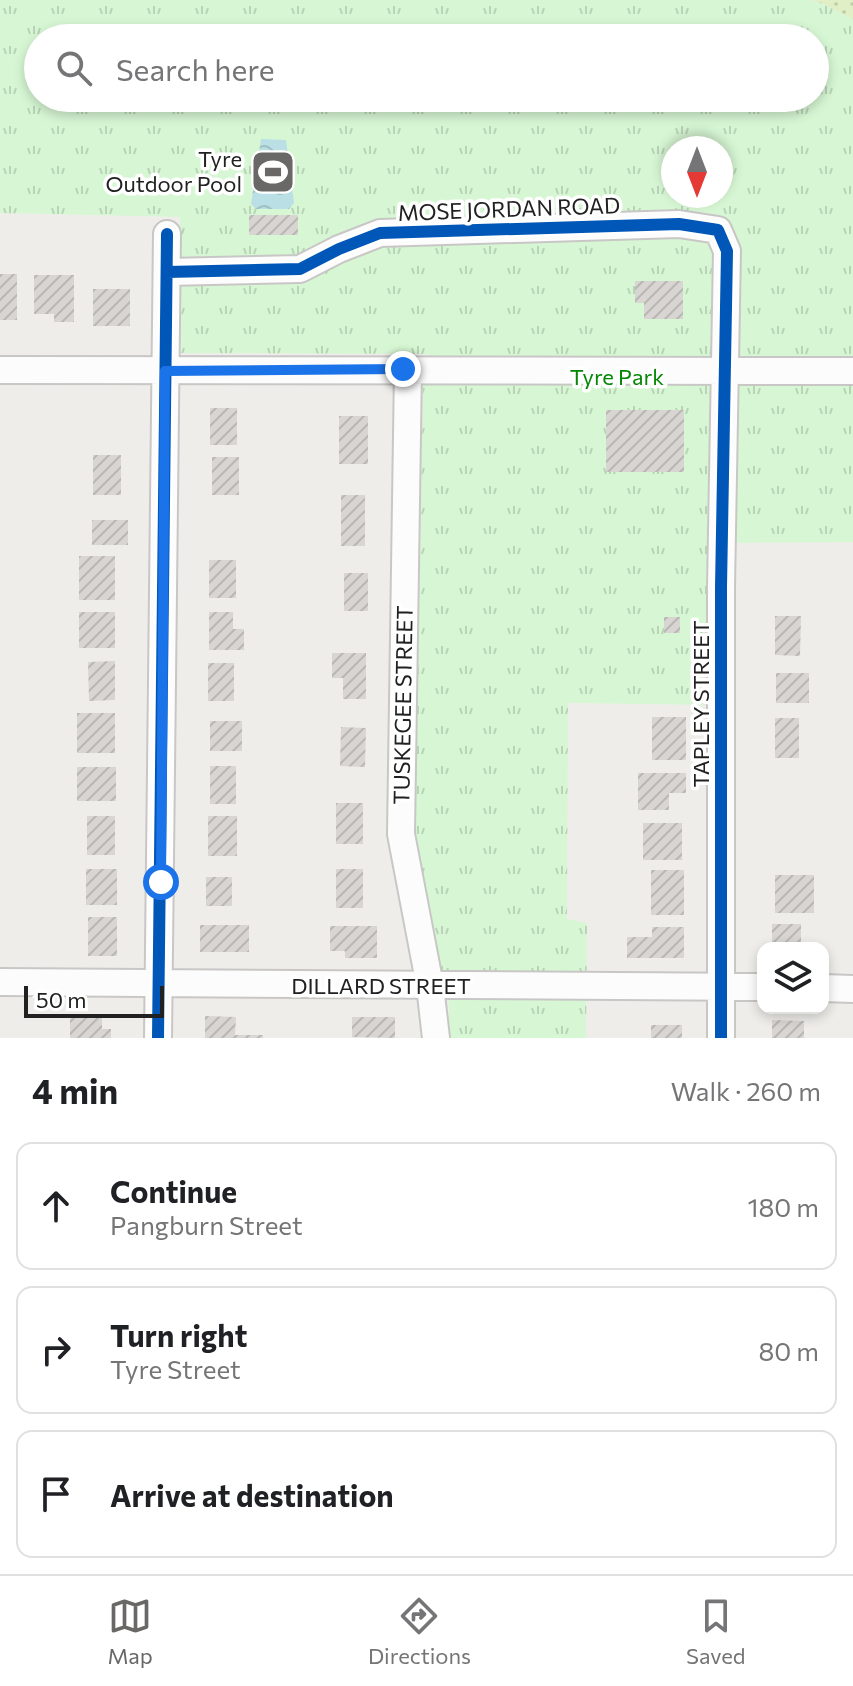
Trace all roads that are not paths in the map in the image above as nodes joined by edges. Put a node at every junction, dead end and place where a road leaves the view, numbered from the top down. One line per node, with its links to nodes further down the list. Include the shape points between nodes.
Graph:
1 (167, 234): 2 (street)
2 (167, 272): 4 (street, MOSE JORDAN ROAD, via 300,269 380,233 679,224 718,230 727,251); 6 (street)
3 (408, 369): 4 (street); 6 (street); 10 (street, TUSKEGEE STREET, via 401,834)
4 (727, 369): 7 (street); 11 (street, TAPLEY STREET)
5 (0, 370): 6 (street)
6 (165, 371): 9 (street)
7 (853, 371)
8 (0, 982): 9 (street, DILLARD STREET)
9 (158, 985): 10 (street, DILLARD STREET); 15 (street)
10 (430, 986): 11 (street, DILLARD STREET); 16 (street, TUSKEGEE STREET)
11 (721, 986): 12 (street, DILLARD STREET); 17 (street, TAPLEY STREET)
12 (757, 987)
13 (829, 988): 14 (street)
14 (853, 989)
15 (158, 1038)
16 (436, 1038)
17 (721, 1038)

